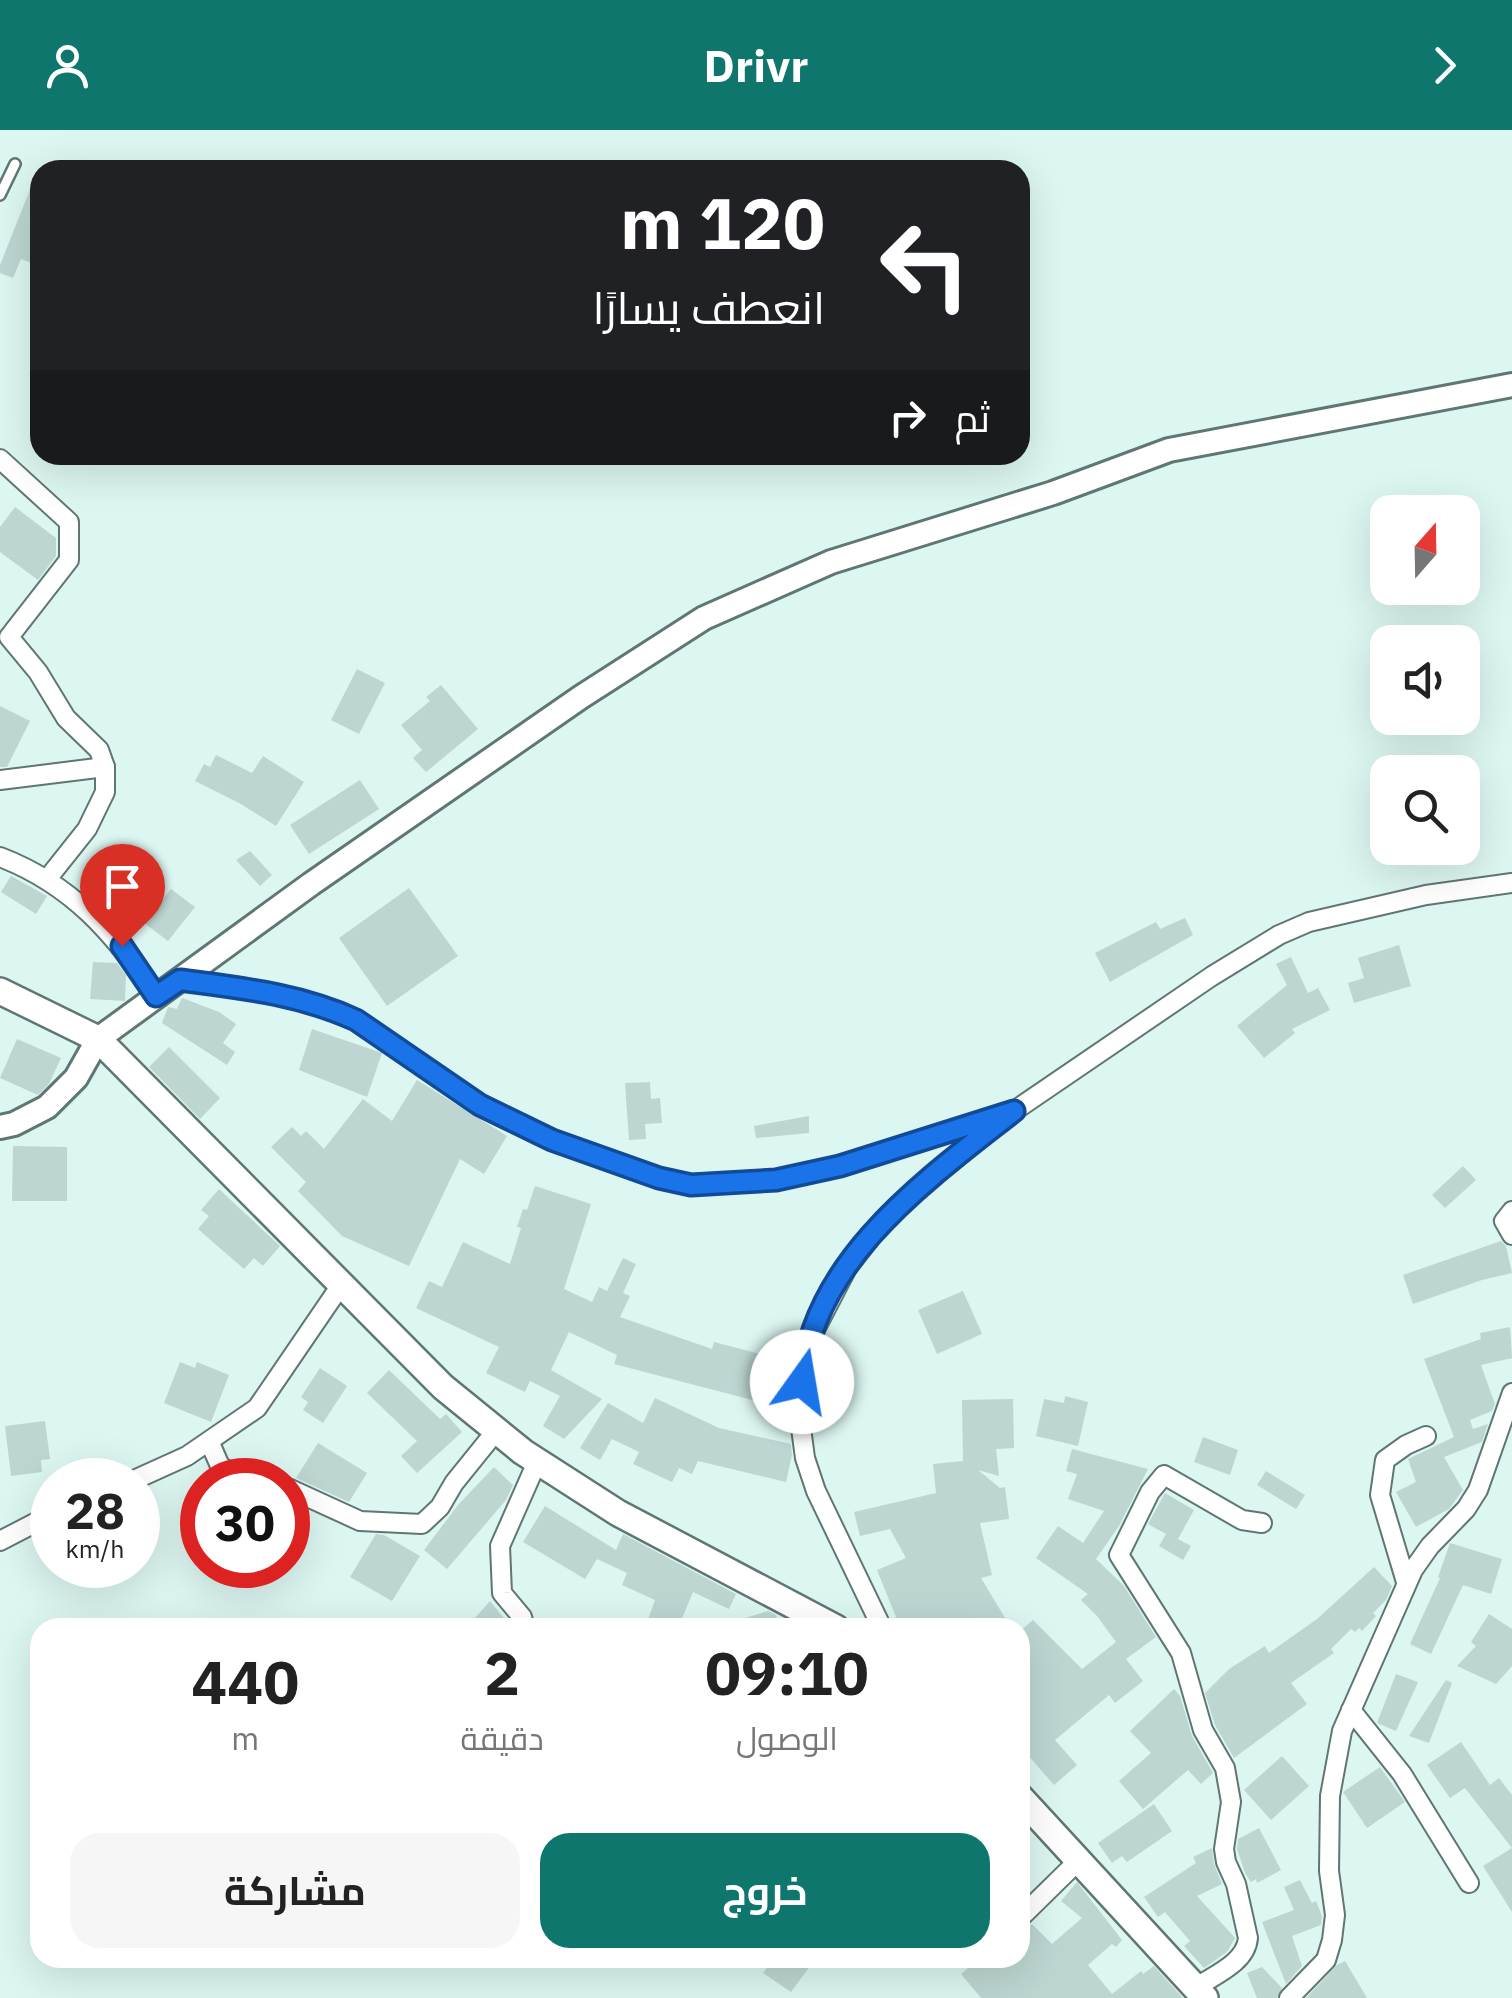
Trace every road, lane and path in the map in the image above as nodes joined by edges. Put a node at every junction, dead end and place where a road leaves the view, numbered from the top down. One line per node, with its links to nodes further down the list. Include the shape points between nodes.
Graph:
1 (15, 164): 2 (lane)
2 (0, 196)
3 (1512, 385): 10 (street, via 1169,450 765,589 626,666)
4 (0, 459): 5 (street, via 70,522 69,560 9,636)
5 (106, 767): 6 (street); 8 (street, via 105,792 87,829)
6 (0, 780)
7 (0, 856): 8 (street)
8 (48, 878): 12 (street, via 122,946)
9 (1512, 883): 14 (street, via 1361,908 1279,935)
10 (180, 980): 12 (street); 14 (street, via 300,998 334,1010 498,1114 552,1140 691,1185 776,1180 840,1166)
11 (0, 992): 13 (main road)
12 (156, 996): 13 (street)
13 (98, 1039): 15 (street, via 62,1094); 18 (main road)
14 (1014, 1111): 34 (street, via 889,1214 847,1268 804,1351 805,1458)
15 (0, 1127)
16 (1512, 1211): 17 (street, via 1504,1221)
17 (1512, 1235)
18 (341, 1285): 21 (main road); 23 (street, via 256,1408)
19 (1512, 1393): 20 (street)
20 (1507, 1428): 31 (street, via 1466,1509)
21 (496, 1430): 25 (main road); 27 (street, via 422,1524 360,1521)
22 (1426, 1436): 31 (street, via 1385,1460 1380,1495)
23 (210, 1443): 24 (street); 26 (street)
24 (217, 1458)
25 (537, 1462): 32 (street, via 500,1546 502,1594); 33 (main road)
26 (160, 1467)
27 (310, 1498)
28 (1262, 1523): 40 (street, via 1242,1520 1164,1475 1118,1555 1181,1653 1203,1730 1230,1789 1224,1849 1248,1946)
29 (30, 1525): 30 (street)
30 (0, 1541)
31 (1406, 1582): 35 (street)
32 (522, 1618)
33 (817, 1618)
34 (877, 1618)
35 (1351, 1710): 38 (street, via 1402,1774); 41 (street, via 1330,1796 1332,1940 1326,1960)
36 (1030, 1808): 37 (main road)
37 (1078, 1861): 39 (street); 40 (main road)
38 (1469, 1883)
39 (1030, 1908)
40 (1200, 1993)
41 (1289, 1998)

